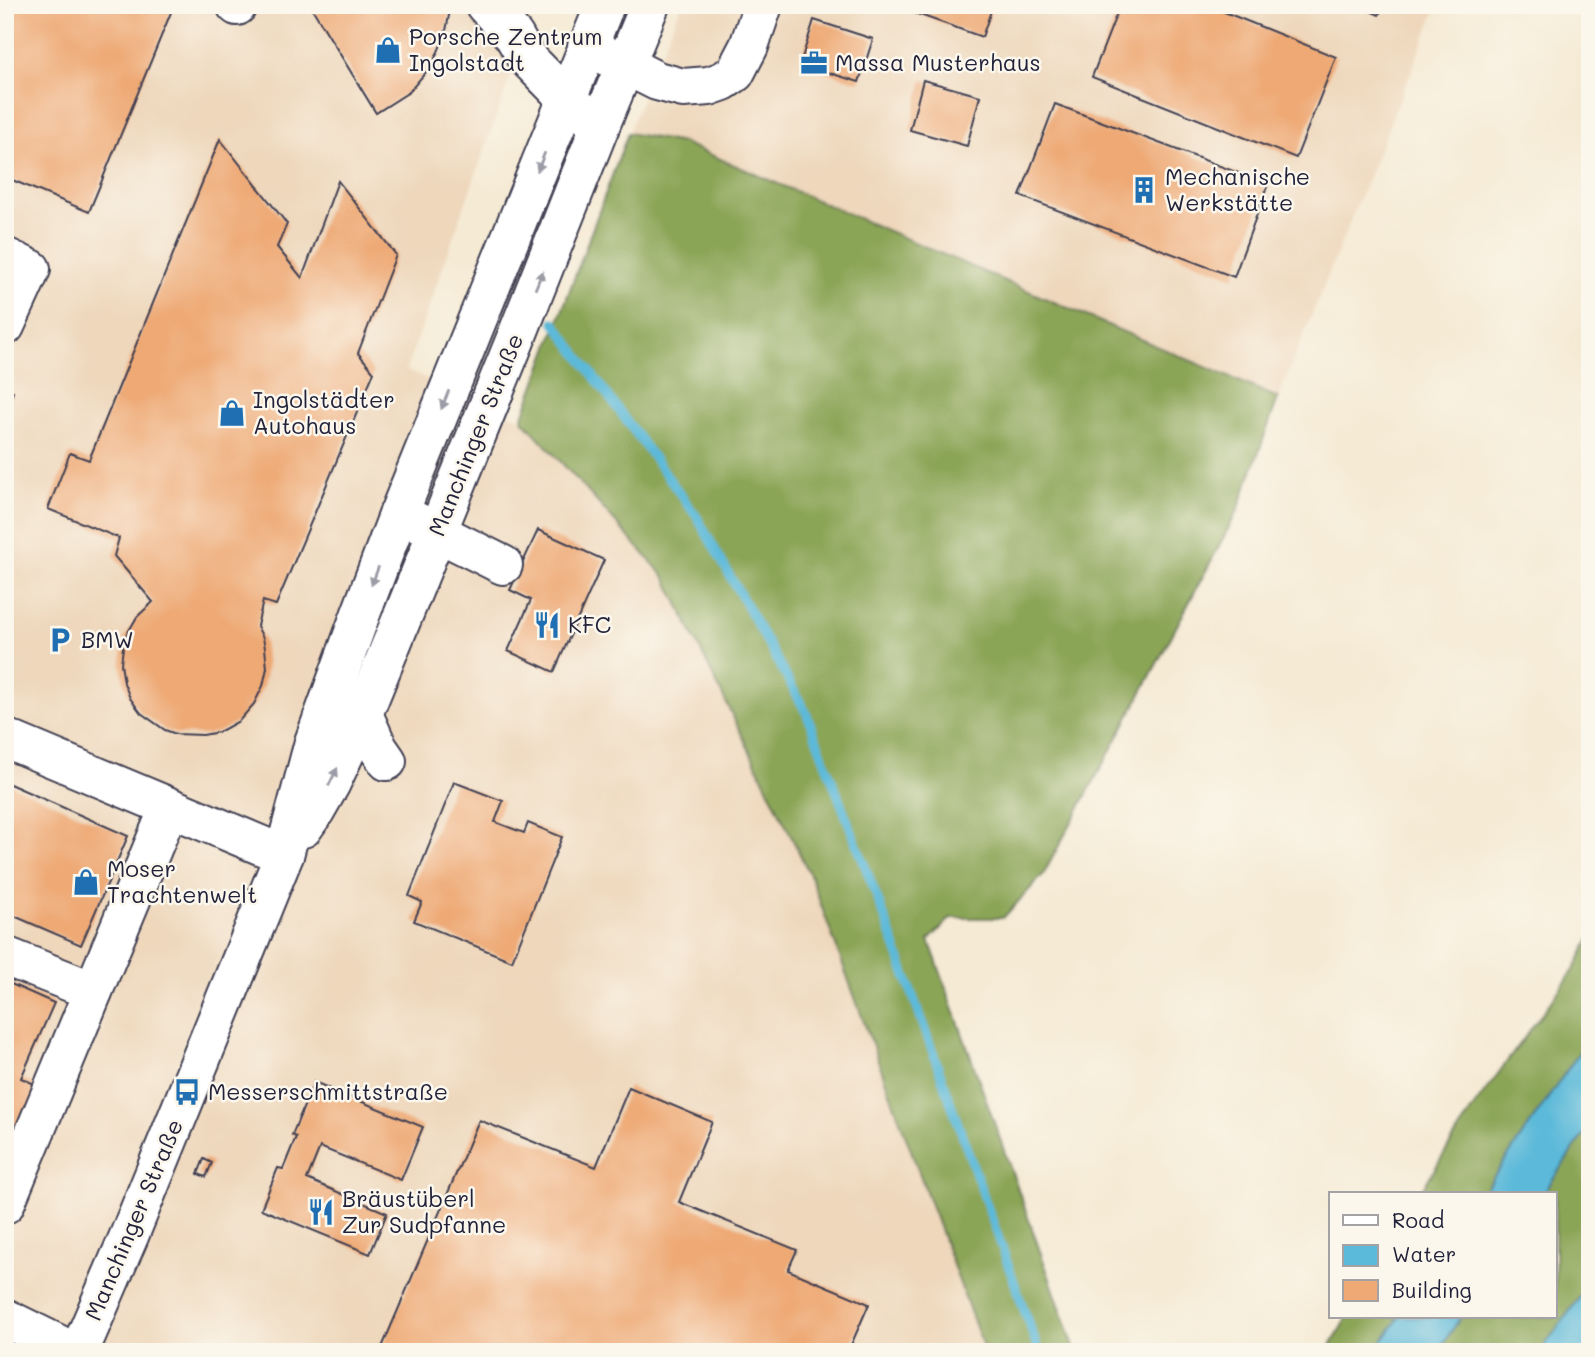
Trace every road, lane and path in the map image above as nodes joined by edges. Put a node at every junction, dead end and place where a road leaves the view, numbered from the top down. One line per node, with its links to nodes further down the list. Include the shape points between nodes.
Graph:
1 (485, 5): 7 (main road)
2 (605, 5): 5 (main road, Manchinger Straße)
3 (650, 5): 6 (main road, Manchinger Straße)
4 (763, 5): 6 (main road, via 749,46 734,73 723,81 683,89)
5 (587, 46): 6 (main road); 7 (main road, Manchinger Straße)
6 (626, 65): 8 (main road, Manchinger Straße)
7 (567, 99): 8 (main road); 11 (main road, Manchinger Straße, one-way to 11)
8 (600, 126): 12 (main road, Manchinger Straße, one-way to 8)
9 (5, 257): 10 (main road, via 31,268)
10 (5, 326)
11 (399, 513): 12 (main road); 18 (main road, Manchinger Straße, one-way to 18, via 314,742)
12 (436, 532): 13 (main road); 14 (main road, Manchinger Straße)
13 (503, 565)
14 (363, 714): 16 (main road); 18 (main road, Manchinger Straße, one-way to 14, via 331,783)
15 (5, 738): 17 (main road)
16 (387, 761)
17 (169, 807): 18 (main road); 20 (main road)
18 (284, 855): 23 (main road, Manchinger Straße, via 130,1236)
19 (5, 956): 20 (main road)
20 (93, 991): 21 (main road)
21 (5, 1204)
22 (5, 1318): 23 (main road)
23 (76, 1352)

